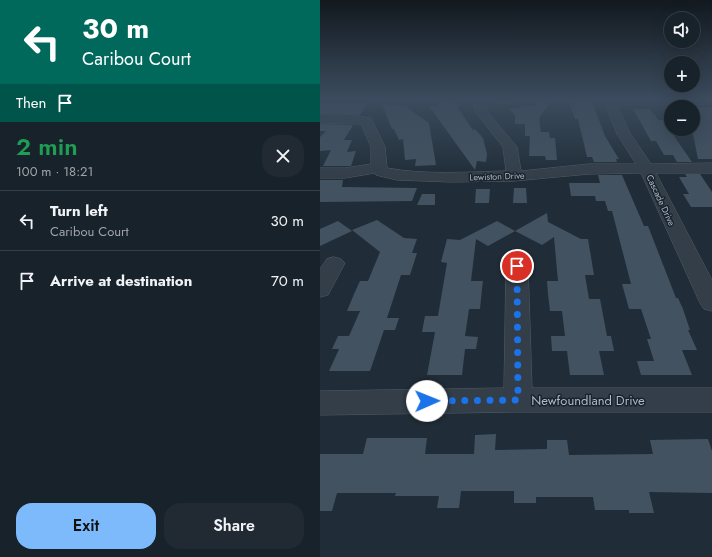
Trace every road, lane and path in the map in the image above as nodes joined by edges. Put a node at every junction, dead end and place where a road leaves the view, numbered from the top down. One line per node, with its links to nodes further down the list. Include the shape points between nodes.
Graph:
1 (368, 125): 4 (street, via 378,147)
2 (492, 125): 8 (street, via 510,147)
3 (620, 125): 5 (street, Cascade Drive)
4 (379, 168): 7 (street, via 345,173); 8 (street, Lewiston Drive, via 382,172 397,175)
5 (646, 168): 6 (street, Lewiston Drive); 8 (street, Lewiston Drive, via 589,168); 12 (street, Cascade Drive)
6 (712, 168)
7 (320, 173)
8 (514, 176)
9 (334, 263): 11 (street)
10 (517, 266): 13 (street)
11 (320, 290)
12 (712, 303)
13 (518, 400): 14 (street, Newfoundland Drive); 15 (street, Newfoundland Drive)
14 (712, 400)
15 (320, 403)

